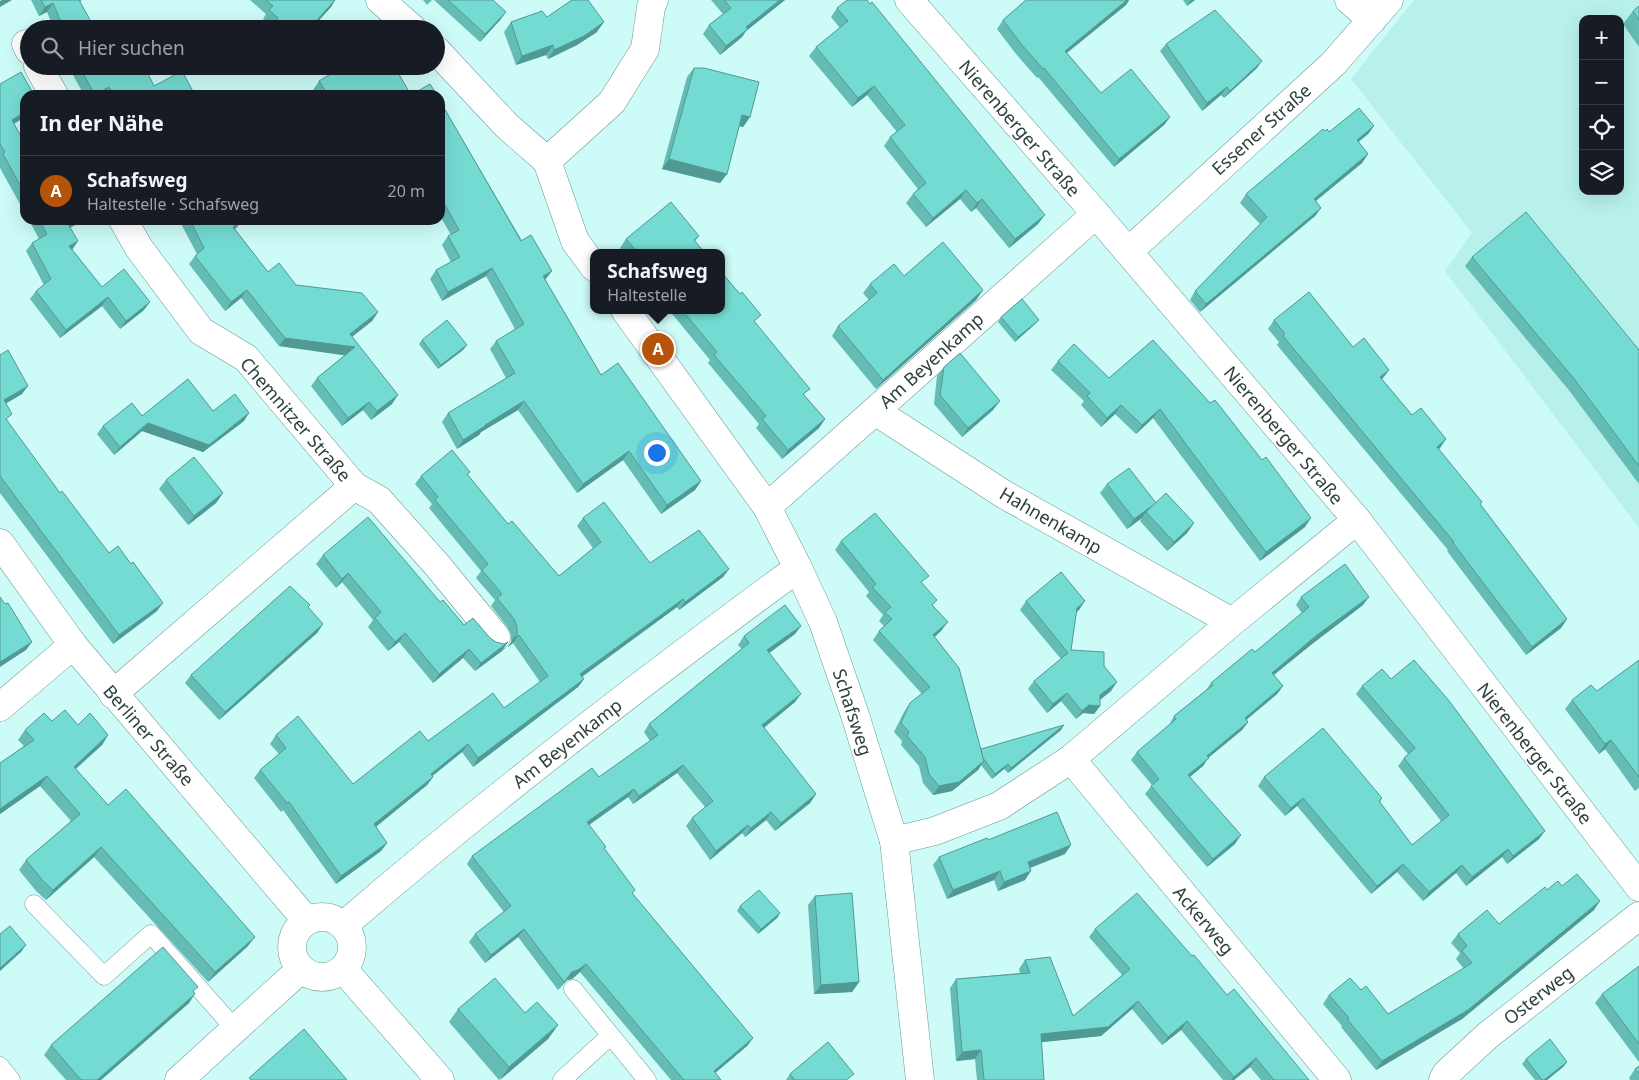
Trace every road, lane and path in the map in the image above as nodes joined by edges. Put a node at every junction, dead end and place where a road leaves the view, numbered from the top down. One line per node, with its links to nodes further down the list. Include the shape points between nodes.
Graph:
1 (380, 0): 6 (street)
2 (654, 0): 10 (street, via 645,48 612,102)
3 (908, 0): 11 (street, Nierenberger Straße)
4 (1349, 0): 5 (street)
5 (1380, 10): 13 (street, Essener Straße, via 1333,64)
6 (403, 20)
7 (445, 60): 10 (street, via 506,125)
8 (43, 75): 9 (street)
9 (51, 90)
10 (548, 161): 14 (street, via 575,240)
11 (1096, 214): 13 (street, Nierenberger Straße); 16 (street, Am Beyenkamp)
12 (126, 225): 17 (street, Chemnitzer Straße, via 139,248 201,331 246,358)
13 (1128, 252): 19 (street, Nierenberger Straße)
14 (590, 261)
15 (628, 314): 18 (street, Schafsweg)
16 (875, 411): 18 (street, Am Beyenkamp); 22 (street, Hahnenkamp, via 1006,496)
17 (354, 486): 23 (street, Chemnitzer Straße, via 379,500); 25 (street, Chemnitzer Straße)
18 (767, 507): 21 (street, Schafsweg)
19 (1357, 520): 22 (street); 29 (street, Nierenberger Straße)
20 (0, 543): 24 (street, Berliner Straße)
21 (798, 568): 28 (street, Schafsweg, via 823,622); 33 (street, Am Beyenkamp, via 540,763)
22 (1232, 622): 27 (street)
23 (496, 637)
24 (73, 645): 25 (street, Berliner Straße); 26 (street)
25 (113, 694): 32 (street, Berliner Straße)
26 (0, 706)
27 (1071, 759): 28 (street, via 999,806 935,831); 46 (street, Ackerweg)
28 (894, 841): 45 (street, Schafsweg)
29 (1639, 887)
30 (34, 904): 37 (lane, via 104,976 151,934)
31 (1639, 916): 47 (street, Osterweg, via 1487,1036)
32 (307, 922): 33 (street, via 323,918); 35 (street, via 294,936 292,945 294,958)
33 (343, 926): 34 (street, via 352,947)
34 (343, 968): 35 (street, via 335,974 321,977); 42 (street)
35 (302, 969): 37 (street)
36 (573, 989): 38 (lane)
37 (234, 1030): 41 (street)
38 (610, 1036): 43 (lane); 44 (lane)
39 (0, 1066): 40 (lane)
40 (11, 1080)
41 (179, 1080)
42 (440, 1080)
43 (562, 1080)
44 (647, 1080)
45 (920, 1080)
46 (1337, 1080)
47 (1443, 1080)

